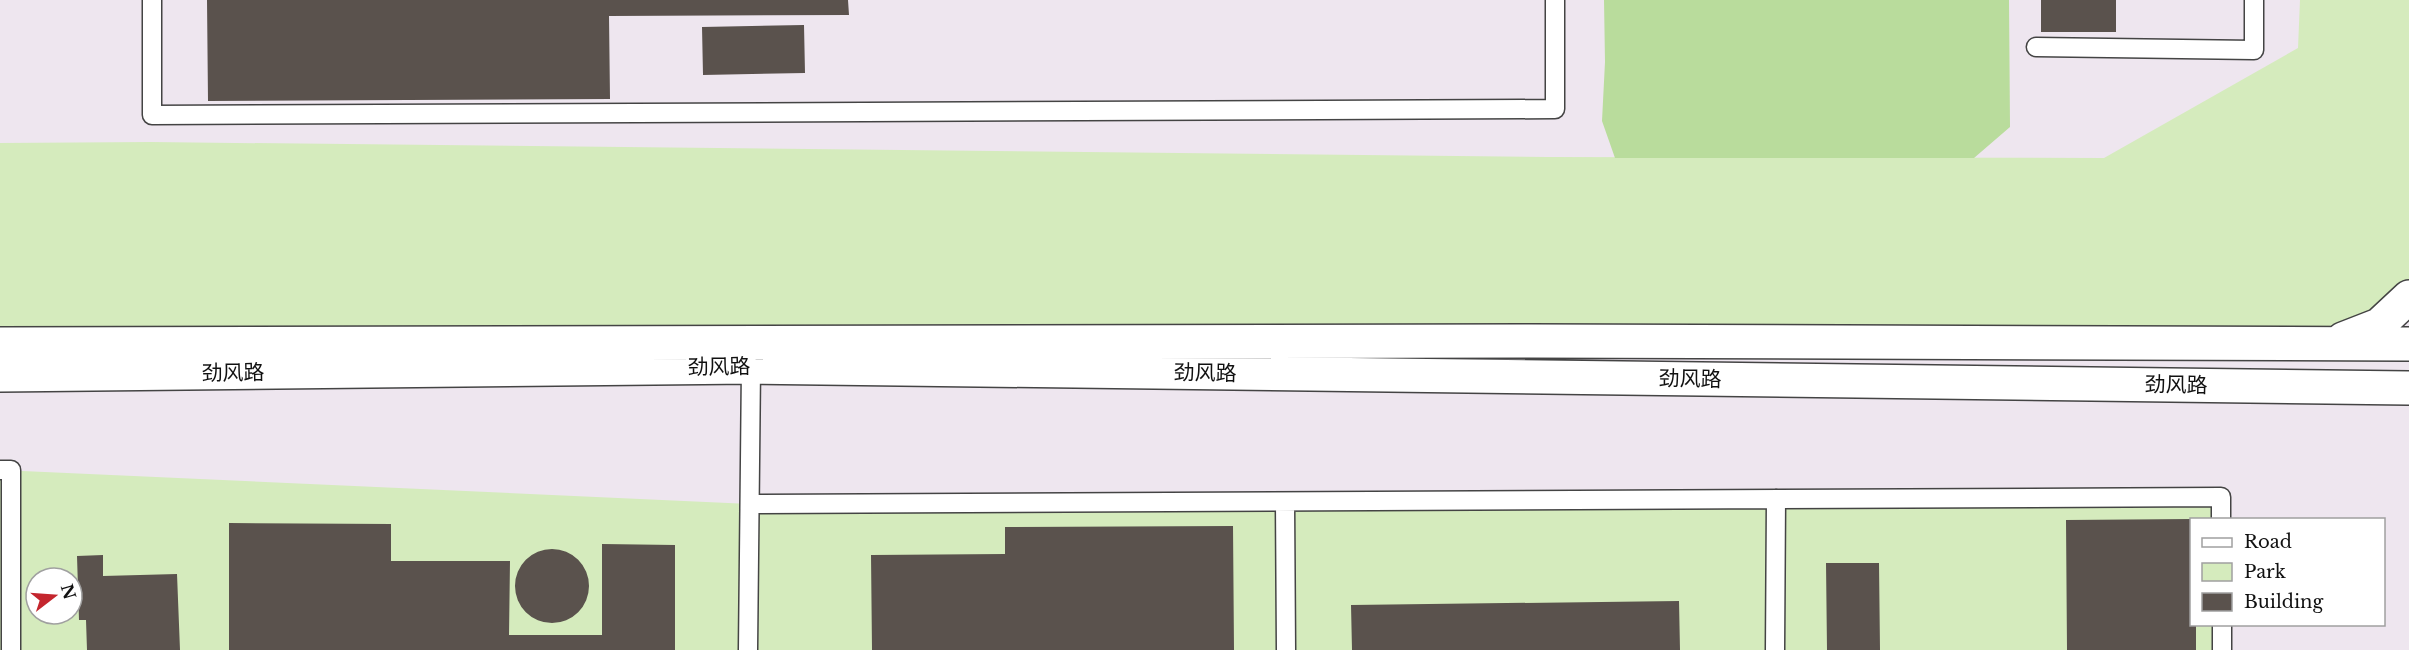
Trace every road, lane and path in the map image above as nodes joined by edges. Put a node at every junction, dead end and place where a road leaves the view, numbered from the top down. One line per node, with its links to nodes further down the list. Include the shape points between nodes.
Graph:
1 (152, 0): 2 (lane, via 152,115 1555,109)
2 (1555, 0)
3 (2254, 0): 4 (lane, via 2254,50)
4 (2036, 46)
5 (2409, 297): 7 (street, via 2379,325)
6 (0, 344): 7 (street, 劲风路)
7 (2329, 344): 8 (street, 劲风路)
8 (2409, 344)
9 (751, 367): 10 (street, 劲风路); 11 (street, 劲风路); 15 (lane)
10 (0, 375)
11 (2409, 388)
12 (0, 470): 18 (lane, via 11,470)
13 (1776, 499): 14 (lane); 16 (lane, via 2221,497); 21 (lane)
14 (1285, 502): 15 (lane); 20 (lane)
15 (750, 504): 19 (lane)
16 (2221, 518)
17 (2222, 626): 22 (lane)
18 (11, 650)
19 (748, 650)
20 (1286, 650)
21 (1774, 650)
22 (2222, 650)

